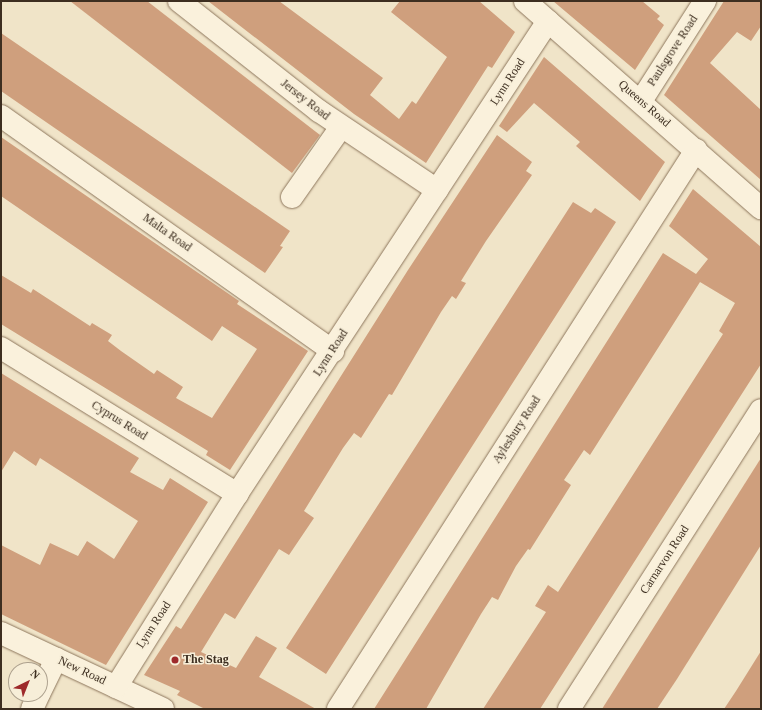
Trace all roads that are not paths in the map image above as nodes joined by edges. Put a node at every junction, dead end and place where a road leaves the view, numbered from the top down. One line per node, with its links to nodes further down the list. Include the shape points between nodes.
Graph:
1 (179, 1): 7 (street, Jersey Road)
2 (525, 1): 4 (street, Queens Road)
3 (705, 1): 5 (street, Paulsgrove Road)
4 (548, 21): 5 (street, Queens Road); 9 (street, Lynn Road)
5 (641, 102): 8 (street, Queens Road)
6 (1, 116): 13 (street, Malta Road)
7 (341, 127): 9 (street, Jersey Road); 10 (street)
8 (696, 150): 11 (street, Queens Road); 21 (street, Aylesbury Road)
9 (437, 190): 13 (street, Lynn Road)
10 (292, 198)
11 (761, 208)
12 (1, 348): 15 (street, Cyprus Road)
13 (333, 351): 15 (street, Lynn Road)
14 (761, 410): 22 (street, Carnarvon Road)
15 (237, 494): 19 (street, Lynn Road)
16 (1, 633): 17 (street, New Road)
17 (56, 659): 18 (street); 19 (street, New Road)
18 (48, 676)
19 (116, 687): 20 (street, New Road)
20 (163, 709)
21 (338, 709)
22 (569, 709)

